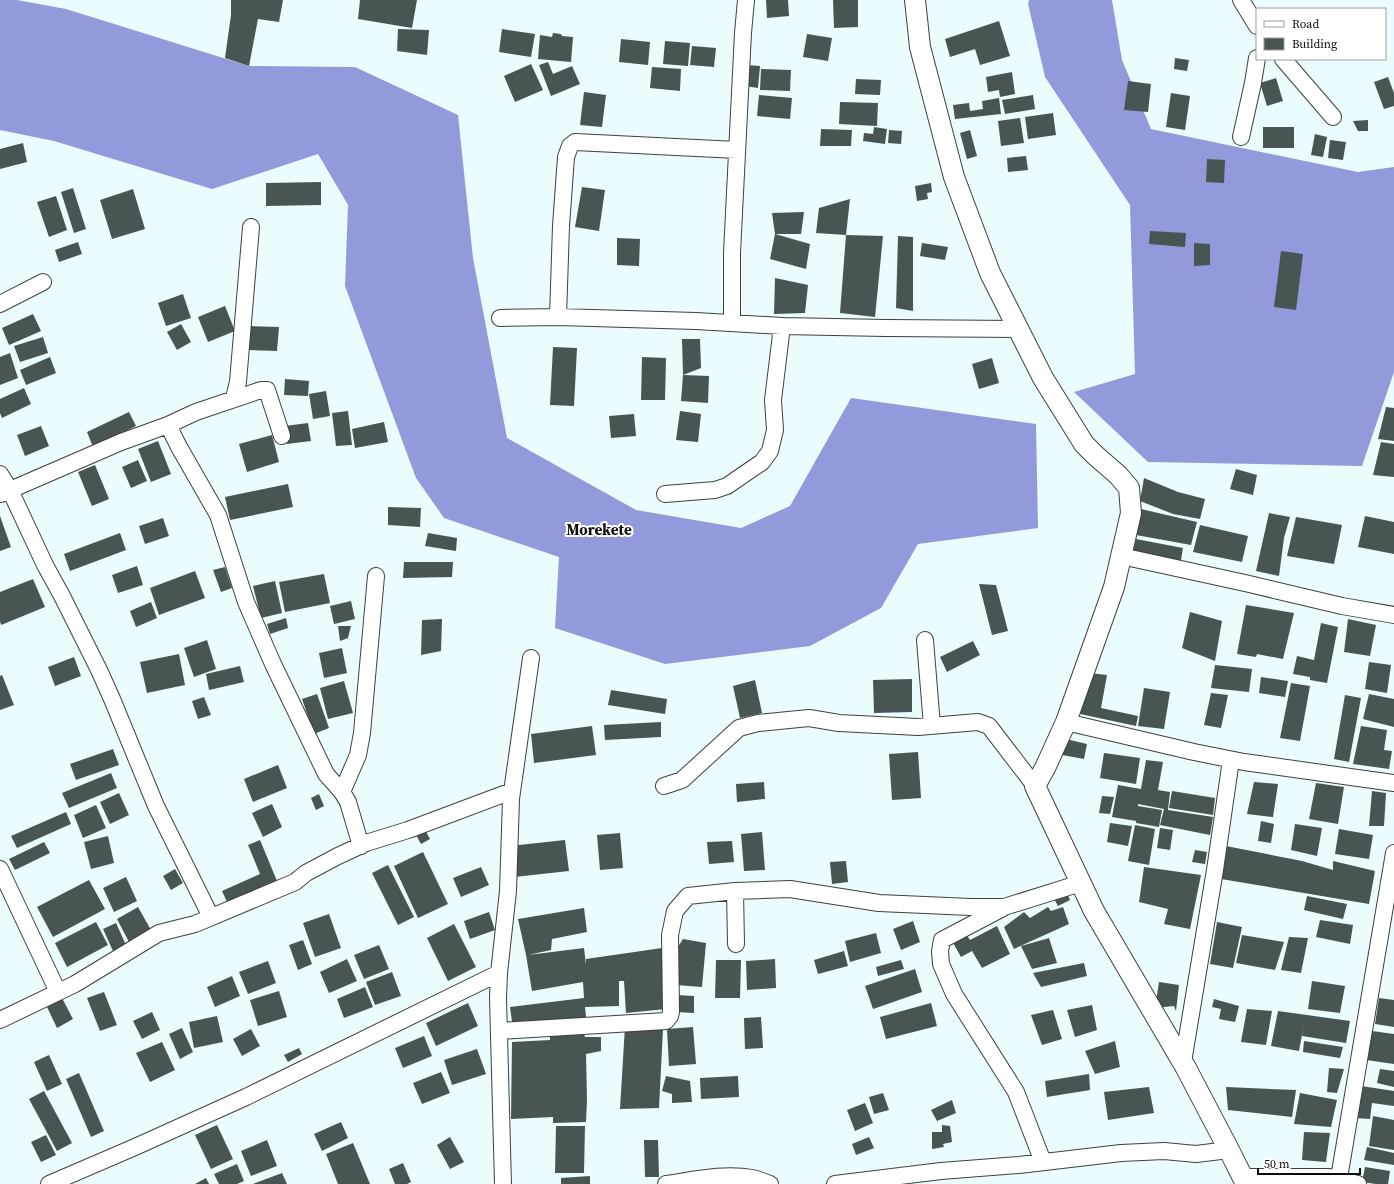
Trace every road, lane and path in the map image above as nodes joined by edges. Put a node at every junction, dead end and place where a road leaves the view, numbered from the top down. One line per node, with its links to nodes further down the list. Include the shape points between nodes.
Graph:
1 (746, 0): 9 (street, via 742,32)
2 (915, 0): 17 (street, via 920,47 954,177 990,273)
3 (1242, 0): 4 (street)
4 (1256, 24)
5 (1257, 60): 8 (street)
6 (1284, 60): 7 (street)
7 (1333, 117)
8 (1241, 137)
9 (737, 150): 13 (street, via 575,142 570,146 564,172); 15 (street, via 732,253)
10 (251, 228): 18 (street, via 238,382)
11 (43, 282): 12 (street)
12 (0, 304)
13 (558, 317): 14 (street); 15 (street)
14 (500, 318)
15 (732, 323): 16 (street)
16 (782, 326): 17 (street); 23 (street, via 773,400 775,430 770,450 762,462 727,486 715,490)
17 (1019, 329): 24 (street, via 1043,378 1084,444 1129,488 1131,513)
18 (234, 398): 19 (street); 20 (street, via 267,390)
19 (168, 425): 22 (street, via 121,442); 35 (street, via 218,515 246,602 273,664 326,774)
20 (282, 436)
21 (0, 474): 22 (street)
22 (5, 493): 43 (street, via 62,596 112,698 156,806)
23 (665, 494)
24 (1121, 556): 26 (street, via 1342,606); 29 (street, via 1114,587)
25 (376, 576): 35 (street, via 362,733 358,755)
26 (1394, 615)
27 (925, 640): 30 (street)
28 (532, 658): 36 (street)
29 (1066, 722): 31 (street); 34 (street)
30 (932, 726): 33 (street, via 839,723 809,718 758,723 739,728 682,780); 34 (street, via 978,722 989,726)
31 (1231, 760): 32 (street); 49 (street, via 1216,870)
32 (1394, 783)
33 (664, 786)
34 (1035, 786): 40 (street)
35 (342, 792): 37 (street, via 348,802)
36 (512, 792): 37 (street); 45 (street, via 508,891)
37 (360, 846): 43 (street, via 306,873 294,882)
38 (1394, 853): 52 (street)
39 (0, 869): 46 (street)
40 (1081, 883): 42 (street); 49 (street, via 1094,911)
41 (735, 891): 42 (street, via 790,889 885,903); 44 (street); 48 (street, via 688,896 675,911 670,935 671,1012 666,1021)
42 (1004, 907): 51 (street, via 942,940 941,964 954,994 1016,1092)
43 (211, 917): 46 (street, via 159,934)
44 (736, 944)
45 (499, 973): 48 (street); 54 (street, via 246,1097)
46 (58, 992): 47 (street)
47 (0, 1020)
48 (499, 1031): 55 (street)
49 (1182, 1062): 50 (street)
50 (1230, 1150): 51 (street, via 1196,1154 1164,1151 1122,1153); 53 (street)
51 (1043, 1162): 58 (street)
52 (1339, 1178): 53 (street); 59 (street)
53 (1244, 1181)
54 (49, 1184)
55 (503, 1184)
56 (666, 1184): 57 (street, via 739,1177 753,1178)
57 (770, 1184)
58 (835, 1184)
59 (1358, 1184)

